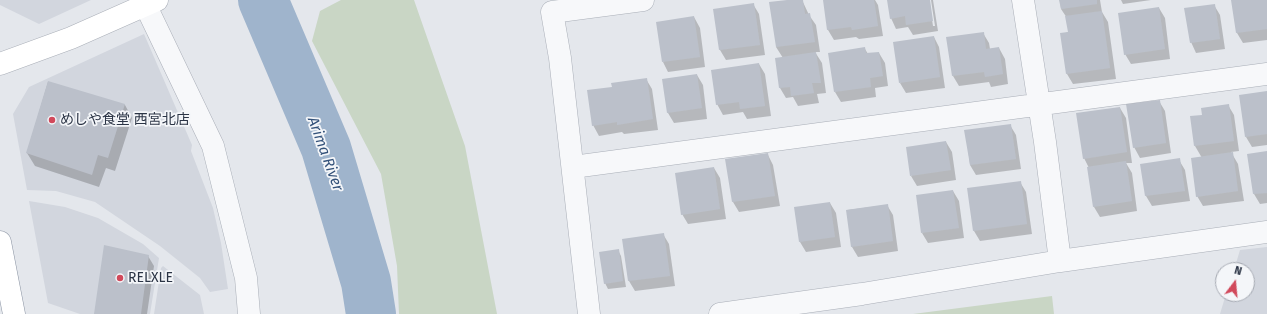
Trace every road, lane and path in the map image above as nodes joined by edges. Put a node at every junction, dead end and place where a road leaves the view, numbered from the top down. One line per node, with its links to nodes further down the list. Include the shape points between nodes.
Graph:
1 (643, 0): 7 (street, via 552,12)
2 (1023, 0): 6 (street)
3 (148, 2): 4 (main road, via 71,38); 12 (street, via 213,146 246,278)
4 (0, 64)
5 (1267, 74): 6 (street)
6 (1039, 104): 7 (street); 10 (street)
7 (573, 166): 13 (street)
8 (1267, 232): 10 (street)
9 (0, 242): 11 (main road)
10 (1060, 261): 14 (street, via 862,294)
11 (14, 314)
12 (249, 314)
13 (589, 314)
14 (720, 314)

